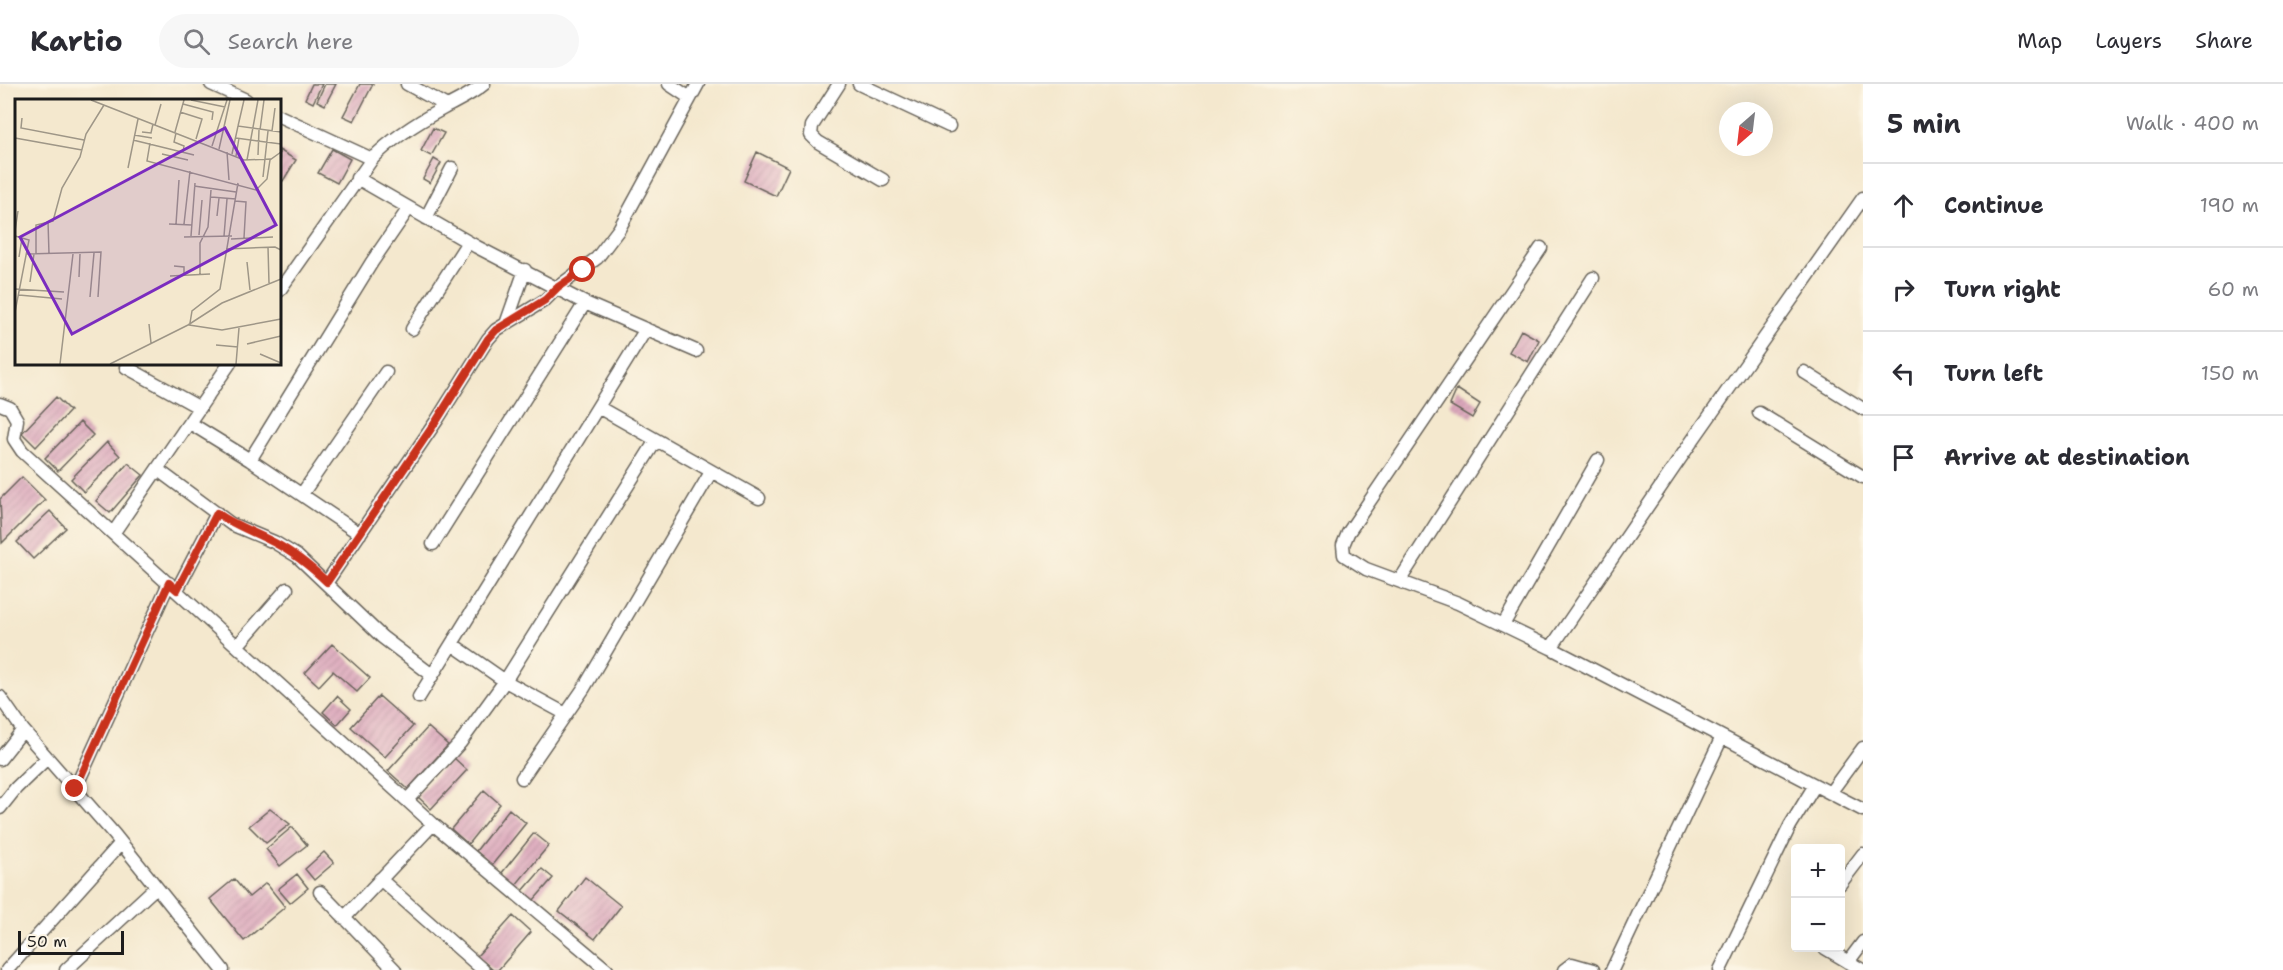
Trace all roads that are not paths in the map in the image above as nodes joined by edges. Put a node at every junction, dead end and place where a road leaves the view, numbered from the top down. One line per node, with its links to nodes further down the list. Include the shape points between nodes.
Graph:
1 (210, 84): 9 (street)
2 (407, 84): 10 (street)
3 (484, 84): 10 (street)
4 (669, 84): 8 (street)
5 (698, 84): 8 (street)
6 (839, 84): 16 (street, via 811,135)
7 (859, 84): 12 (street)
8 (690, 98): 24 (street, via 606,248)
9 (244, 99)
10 (447, 106): 13 (street, via 388,142)
11 (280, 116): 13 (street)
12 (949, 126)
13 (372, 159): 15 (street)
14 (452, 168): 19 (street)
15 (357, 178): 18 (street); 25 (street)
16 (883, 180)
17 (1863, 198): 60 (street)
18 (409, 208): 19 (street); 42 (street)
19 (426, 218): 20 (street)
20 (468, 242): 22 (street); 28 (street)
21 (1541, 248): 53 (street, via 1348,533 1344,555)
22 (525, 270): 24 (street); 27 (street)
23 (1593, 278): 53 (street)
24 (558, 287): 26 (street); 27 (street, via 545,300)
25 (280, 290)
26 (585, 303): 29 (street); 52 (street)
27 (506, 324): 51 (street, via 488,339)
28 (412, 329)
29 (646, 329): 30 (street); 36 (street)
30 (696, 351)
31 (128, 364): 37 (street, via 126,367)
32 (229, 364): 37 (street)
33 (386, 372): 47 (street)
34 (1804, 372): 38 (street)
35 (0, 404): 50 (street, via 10,408 17,420 14,439 22,451)
36 (598, 407): 41 (street); 58 (street)
37 (200, 408): 40 (street)
38 (1863, 409)
39 (1759, 413): 46 (street)
40 (190, 423): 42 (street); 44 (street)
41 (655, 442): 45 (street); 62 (street)
42 (250, 460): 47 (street)
43 (1598, 460): 57 (street)
44 (158, 470): 49 (street); 50 (street)
45 (711, 472): 48 (street); 65 (street)
46 (1863, 477)
47 (302, 494): 51 (street)
48 (759, 498)
49 (217, 513): 54 (street, via 231,524 297,556); 55 (street)
50 (114, 532): 55 (street)
51 (360, 534): 54 (street)
52 (433, 544)
53 (1400, 580): 57 (street)
54 (327, 582): 61 (street, via 382,637)
55 (173, 586): 59 (street); 73 (street)
56 (287, 589): 59 (street)
57 (1503, 625): 60 (street)
58 (452, 644): 61 (street); 62 (street)
59 (238, 645): 75 (street)
60 (1551, 648): 67 (street)
61 (432, 675): 64 (street)
62 (505, 681): 65 (street); 75 (street, via 460,743)
63 (0, 697): 66 (street)
64 (419, 697)
65 (566, 714): 71 (street)
66 (23, 730): 69 (street); 70 (street)
67 (1722, 737): 72 (street); 97 (street)
68 (1863, 748): 74 (street)
69 (47, 758): 73 (street); 76 (street)
70 (0, 759)
71 (522, 778)
72 (1815, 785): 74 (street); 98 (street, via 1790,826)
73 (75, 789): 79 (street)
74 (1830, 793): 77 (street)
75 (407, 800): 78 (street)
76 (0, 808)
77 (1863, 810)
78 (433, 824): 82 (street); 94 (street)
79 (121, 843): 83 (street); 90 (street)
80 (1863, 854): 81 (street)
81 (1845, 877)
82 (380, 879): 85 (street); 93 (street)
83 (156, 887): 91 (street); 92 (street)
84 (320, 892): 85 (street)
85 (344, 918): 89 (street)
86 (1863, 942): 88 (street)
87 (1832, 952): 88 (street)
88 (1848, 962): 99 (street)
89 (387, 967)
90 (7, 970)
91 (66, 970)
92 (223, 970)
93 (483, 970)
94 (607, 970)
95 (1564, 970): 96 (street, via 1572,964)
96 (1593, 970)
97 (1612, 970)
98 (1720, 970)
99 (1862, 970)

